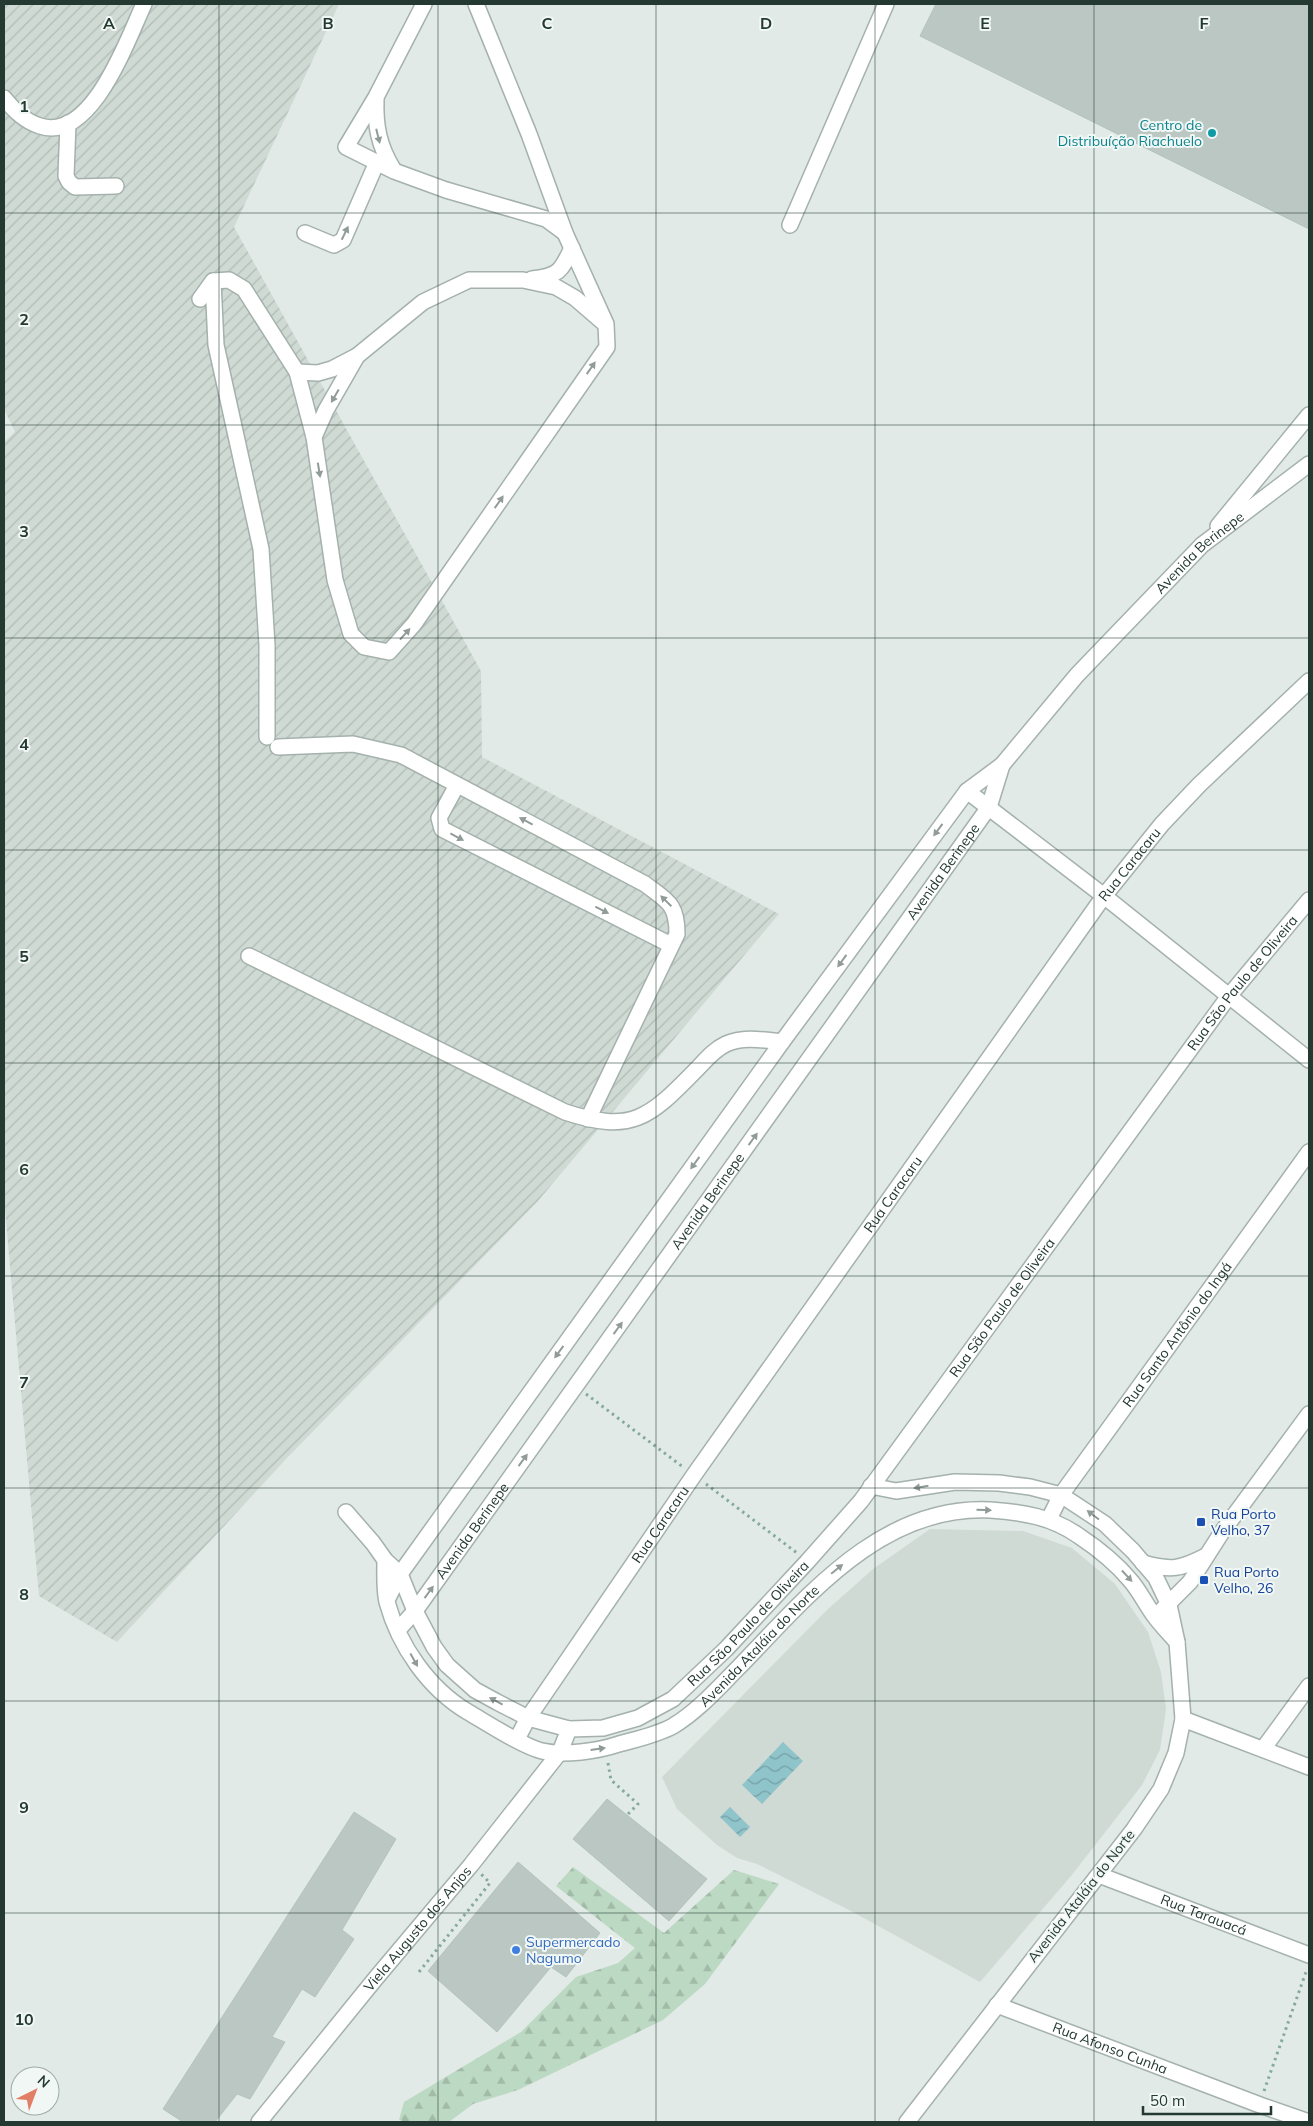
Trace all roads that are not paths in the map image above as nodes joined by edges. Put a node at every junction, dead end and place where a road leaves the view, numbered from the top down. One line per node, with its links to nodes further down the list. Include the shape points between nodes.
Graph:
1 (144, 4): 7 (street, via 106,85 82,113)
2 (424, 4): 5 (street)
3 (476, 4): 13 (street, via 529,134)
4 (886, 4): 11 (street)
5 (376, 97): 8 (street, via 346,147); 9 (street, one-way to 9, via 377,133)
6 (4, 98): 7 (street, via 16,112 41,127 53,128)
7 (68, 123): 10 (street, via 66,176 69,182 75,187)
8 (378, 162): 9 (street); 12 (street, one-way to 8, via 334,245 343,240)
9 (394, 171): 13 (street, via 546,219)
10 (116, 186)
11 (790, 225)
12 (305, 233)
13 (565, 234): 14 (street)
14 (572, 248): 15 (street, via 563,267 550,277); 18 (street)
15 (523, 280): 18 (street, via 556,287); 19 (street, via 469,280 423,302)
16 (213, 281): 17 (street); 20 (street, via 229,280 244,290); 27 (street, via 216,345 261,549 272,742 353,744 401,755)
17 (200, 299)
18 (606, 324): 22 (street, one-way to 18, via 335,580 351,634 364,647 389,652 414,624 607,347)
19 (357, 356): 20 (street, via 318,373); 22 (street, one-way to 22)
20 (297, 372): 22 (street)
21 (1309, 415): 24 (street)
22 (314, 437)
23 (1309, 464): 24 (street, Avenida Berinepe)
24 (1202, 546): 26 (street, Avenida Berinepe, via 1077,675)
25 (1309, 681): 30 (street, Rua Caracaru, via 1198,785)
26 (1002, 765): 28 (street, Avenida Berinepe); 29 (street, Avenida Berinepe)
27 (457, 785): 32 (street, one-way to 27, via 677,934 677,918 671,904 645,884); 32 (street, one-way to 32, via 439,818 442,829)
28 (968, 791): 29 (street); 35 (street, Avenida Berinepe, one-way to 35)
29 (989, 807): 30 (street); 50 (street, Avenida Berinepe, one-way to 29)
30 (1104, 896): 34 (street); 55 (street, Rua Caracaru, via 694,1475)
31 (1309, 900): 34 (street, Rua São Paulo de Oliveira)
32 (671, 945): 37 (street)
33 (249, 956): 37 (street, via 565,1112)
34 (1229, 996): 36 (street); 40 (street, Rua São Paulo de Oliveira)
35 (782, 1042): 37 (street, via 753,1039 724,1045 652,1111 636,1119 612,1122); 47 (street, Avenida Berinepe, one-way to 47)
36 (1309, 1060)
37 (588, 1119)
38 (1309, 1152): 41 (street, Rua Santo Antônio do Ingá)
39 (1309, 1414): 44 (street)
40 (871, 1486): 41 (street, Avenida Ataláia do Norte, one-way to 40, via 999,1483 955,1482 896,1491); 57 (street, Rua São Paulo de Oliveira, via 807,1562 708,1667 673,1699 638,1718 602,1728)
41 (1061, 1495): 43 (street, Rua Santo Antônio do Ingá); 46 (street, Avenida Ataláia do Norte, one-way to 41, via 1105,1524)
42 (346, 1512): 45 (street)
43 (1049, 1519): 51 (street, Avenida Ataláia do Norte, one-way to 51, via 1078,1535 1117,1566 1132,1582); 60 (street, Avenida Ataláia do Norte, one-way to 43, via 606,1748 672,1726 721,1685 828,1577 852,1557 908,1524 942,1513 977,1510 1013,1511)
44 (1207, 1555): 46 (street, via 1172,1569); 49 (street, via 1190,1582)
45 (385, 1560): 47 (street); 48 (street, Avenida Ataláia do Norte)
46 (1143, 1562): 49 (street, Avenida Ataláia do Norte, via 1156,1578)
47 (400, 1574): 48 (street, Avenida Berinepe); 50 (street)
48 (387, 1600): 52 (street, Avenida Ataláia do Norte)
49 (1169, 1604): 51 (street); 53 (street, Avenida Ataláia do Norte)
50 (415, 1611): 52 (street, Avenida Berinepe); 55 (street, one-way to 50, via 475,1690 447,1665)
51 (1154, 1616): 53 (street, Avenida Ataláia do Norte)
52 (398, 1630): 58 (street, Avenida Ataláia do Norte, one-way to 58, via 420,1670 449,1699)
53 (1177, 1642): 56 (street, Avenida Ataláia do Norte)
54 (1309, 1686): 59 (street)
55 (528, 1718): 57 (street); 58 (street, Rua Caracaru)
56 (1183, 1719): 59 (street); 62 (street, Avenida Ataláia do Norte, via 1176,1753 1161,1789)
57 (569, 1730): 60 (street, Viela Augusto dos Anjos)
58 (517, 1739): 60 (street, Avenida Ataláia do Norte, via 542,1751)
59 (1263, 1750): 61 (street)
60 (560, 1752): 65 (street, Viela Augusto dos Anjos)
61 (1309, 1767)
62 (1099, 1875): 63 (street, Rua Tarauacá); 64 (street, Avenida Ataláia do Norte)
63 (1309, 1955)
64 (997, 2005): 66 (street, Avenida Ataláia do Norte); 67 (street, Rua Afonso Cunha)
65 (259, 2122)
66 (908, 2122)
67 (1309, 2122)

